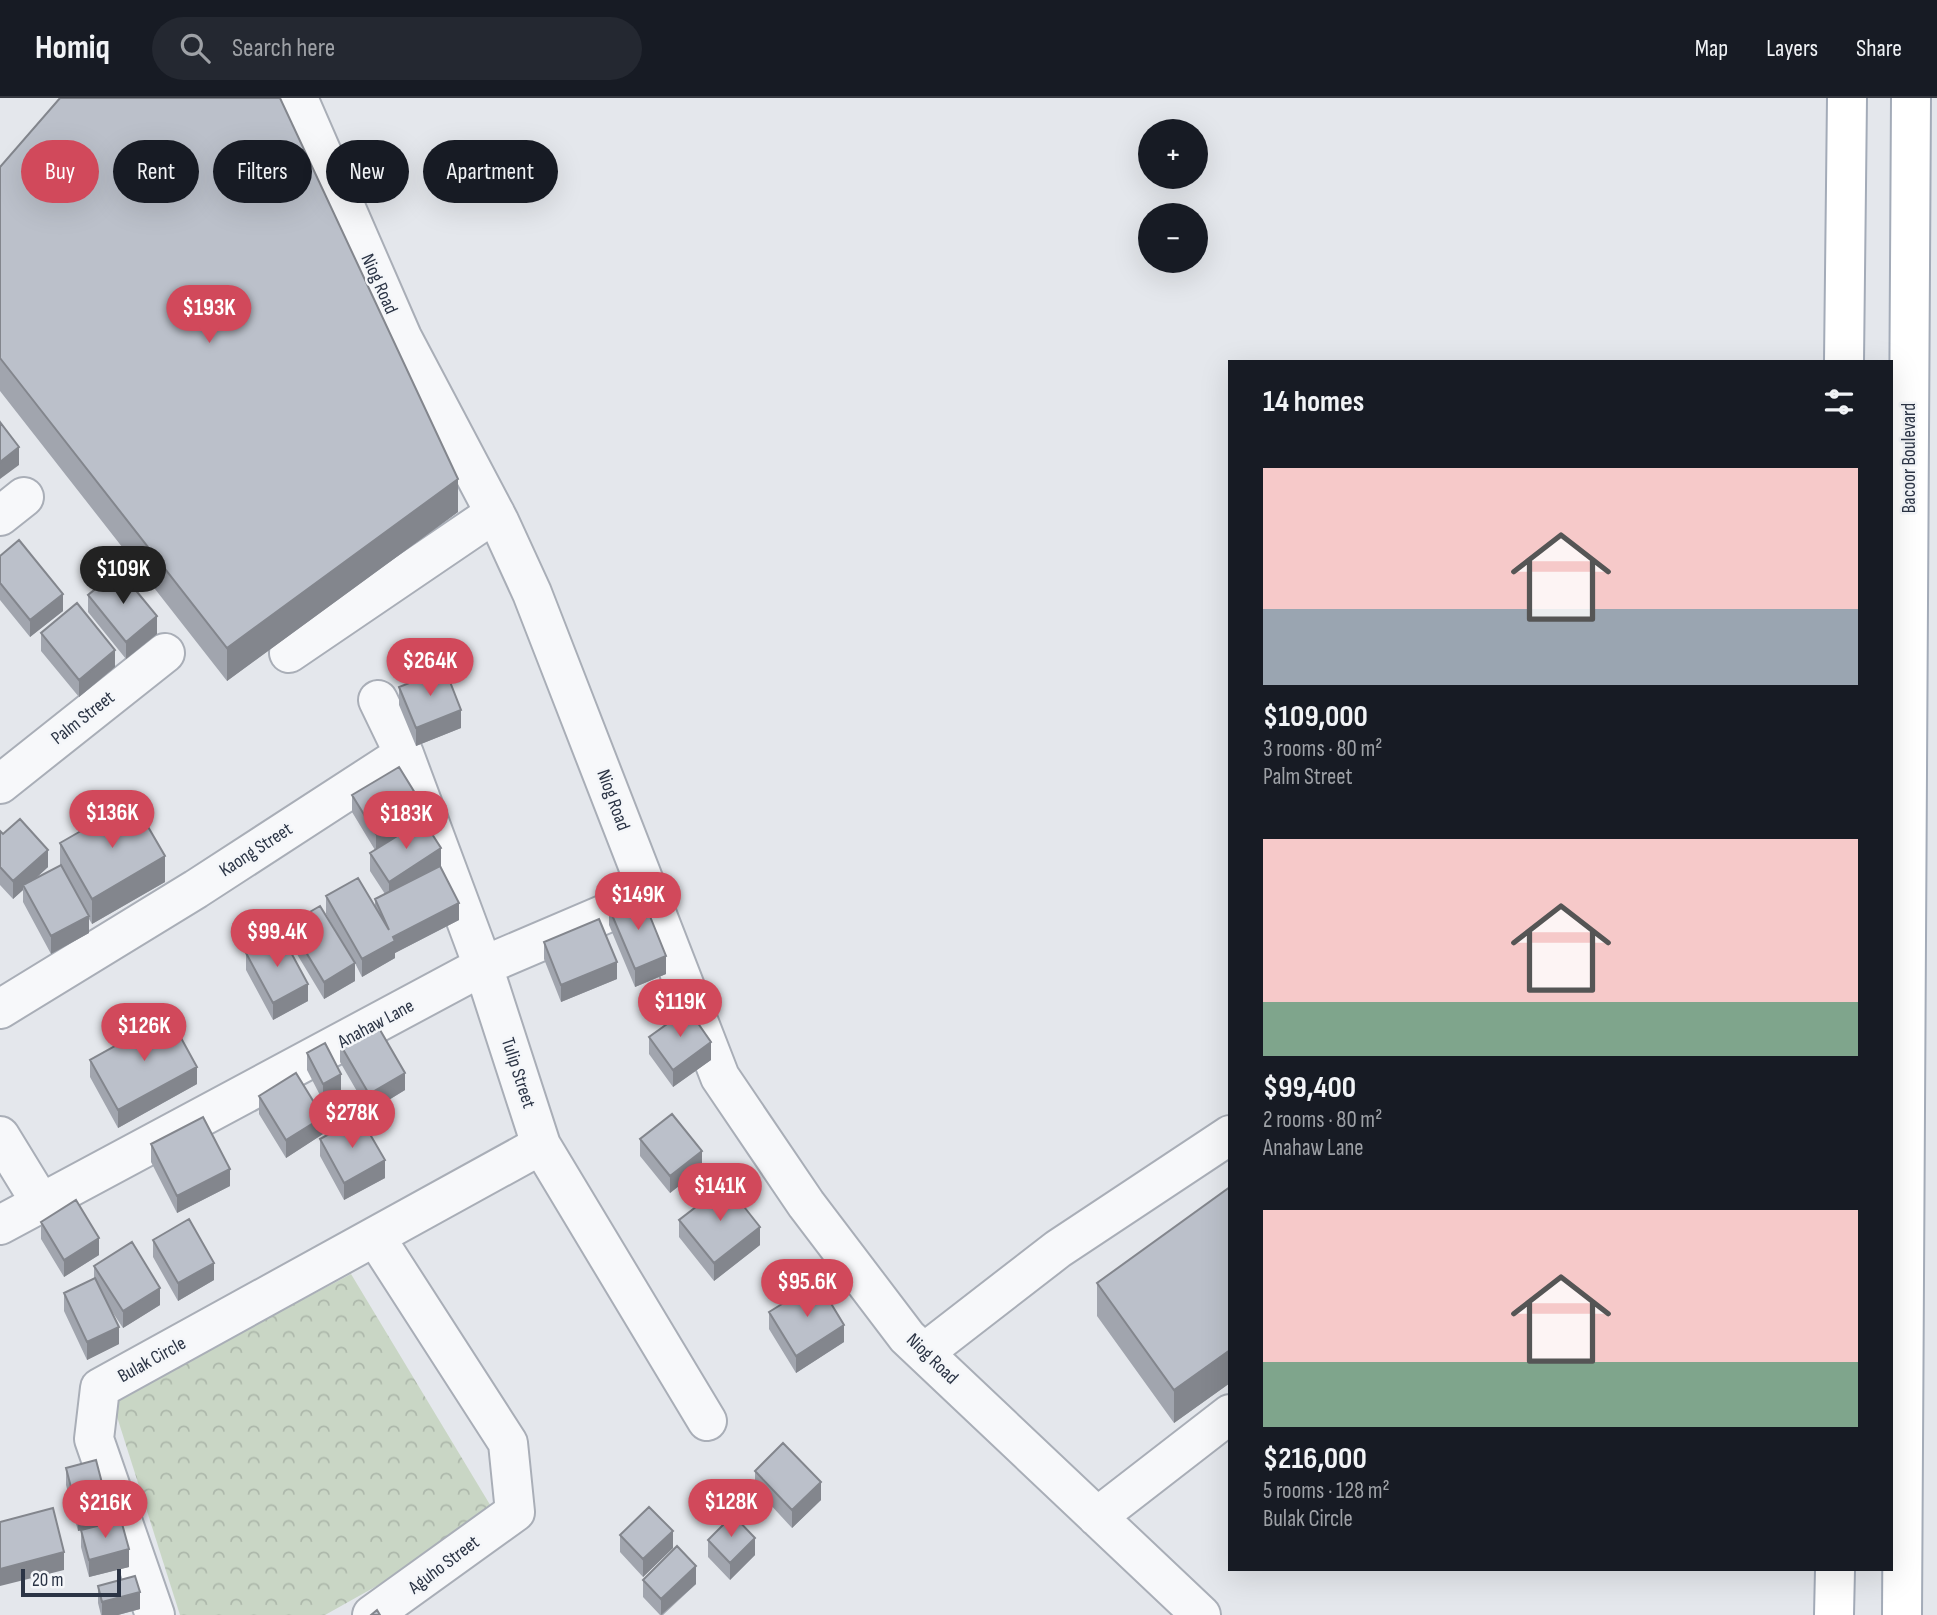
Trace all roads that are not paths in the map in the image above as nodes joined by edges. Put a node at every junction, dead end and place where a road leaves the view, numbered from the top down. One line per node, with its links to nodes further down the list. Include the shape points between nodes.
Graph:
1 (298, 98): 5 (street, Niog Road, via 402,337)
2 (1847, 98): 4 (main road)
3 (1911, 98): 29 (main road, Bacoor Boulevard)
4 (1844, 360)
5 (495, 513): 7 (street); 11 (street, Niog Road, via 587,731)
6 (165, 653): 10 (street, Palm Street)
7 (289, 653)
8 (379, 700): 9 (street, Tulip Street)
9 (404, 754): 12 (street, Tulip Street); 13 (street, Kaong Street)
10 (0, 784)
11 (647, 896): 12 (street, Anahaw Lane); 20 (street, Niog Road, via 720,1077 806,1204 907,1337)
12 (483, 966): 16 (street, Tulip Street); 17 (street, Anahaw Lane)
13 (0, 1009)
14 (0, 1136): 17 (street)
15 (1228, 1136): 20 (street, via 1058,1250)
16 (541, 1144): 19 (street, Bulak Circle); 22 (street, Tulip Street)
17 (41, 1203): 18 (street, Anahaw Lane)
18 (0, 1225)
19 (376, 1238): 25 (street, Bulak Circle, via 100,1388 94,1439); 26 (street, Aguho Street, via 508,1443 515,1512)
20 (925, 1352): 23 (street, Niog Road)
21 (1228, 1416): 23 (street)
22 (707, 1421)
23 (1097, 1517): 27 (street, Niog Road)
24 (1835, 1571): 28 (main road)
25 (155, 1615)
26 (372, 1615)
27 (1201, 1615)
28 (1834, 1615)
29 (1902, 1615)

